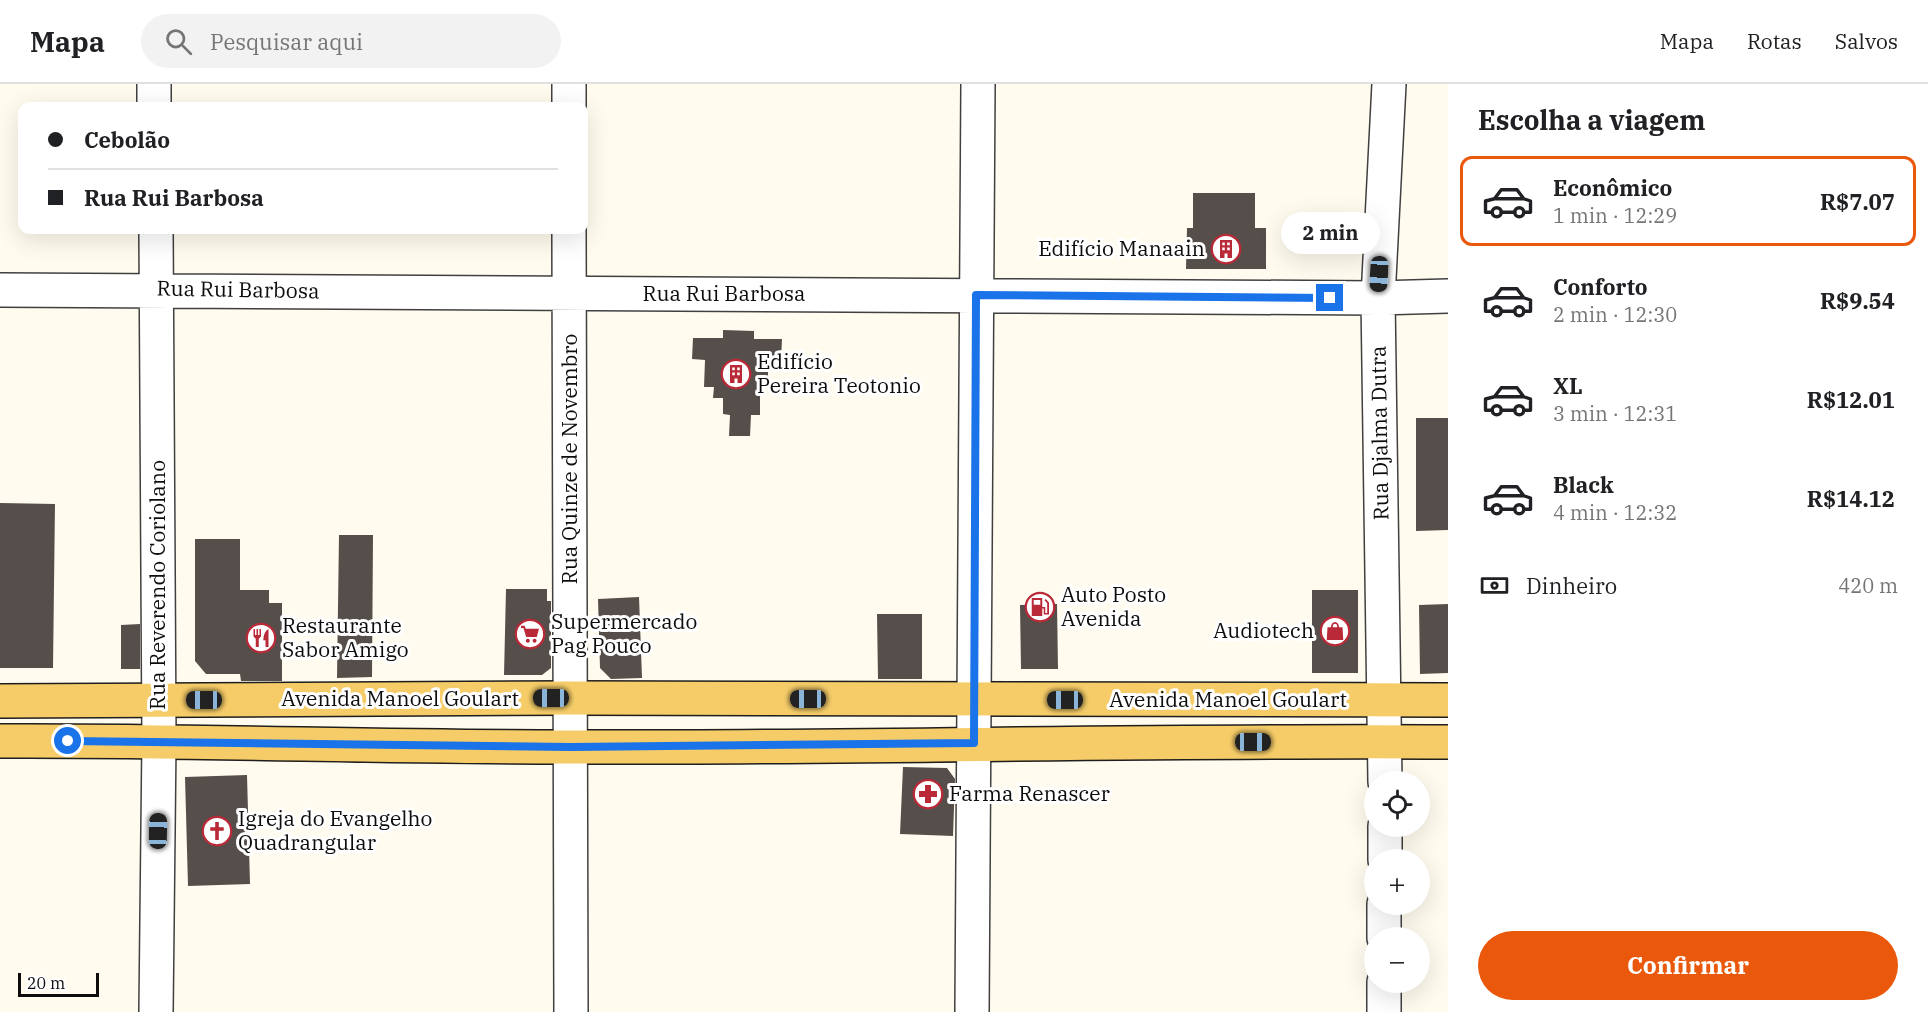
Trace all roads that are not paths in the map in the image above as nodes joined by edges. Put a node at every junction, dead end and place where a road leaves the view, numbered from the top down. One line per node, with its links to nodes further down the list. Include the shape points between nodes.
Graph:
1 (154, 84): 5 (street)
2 (569, 84): 6 (street)
3 (978, 84): 12 (street)
4 (1389, 84): 14 (street, Rua Djalma Dutra)
5 (154, 102)
6 (569, 102)
7 (156, 234): 9 (street, Rua Reverendo Coriolano)
8 (569, 234): 11 (street, Rua Quinze de Novembro)
9 (157, 289): 10 (street, Rua Rui Barbosa); 11 (street, Rua Rui Barbosa); 19 (street, Rua Reverendo Coriolano)
10 (0, 290)
11 (569, 294): 12 (street, Rua Rui Barbosa); 15 (street, Rua Quinze de Novembro)
12 (976, 295): 14 (street, Rua Rui Barbosa); 16 (street)
13 (1448, 296): 14 (street, Rua Rui Barbosa)
14 (1378, 298): 20 (street, Rua Djalma Dutra)
15 (571, 698): 16 (main road, Avenida Manoel Goulart); 19 (main road, Avenida Manoel Goulart); 26 (street, Rua Quinze de Novembro)
16 (974, 699): 20 (main road, Avenida Manoel Goulart); 25 (street)
17 (1448, 700): 20 (main road, Avenida Manoel Goulart)
18 (0, 701): 19 (main road, Avenida Manoel Goulart)
19 (159, 701): 21 (street, Rua Reverendo Coriolano)
20 (1385, 701): 23 (street, Rua Djalma Dutra)
21 (159, 740): 22 (main road, Avenida Manoel Goulart); 26 (main road, Avenida Manoel Goulart); 29 (street, Rua Reverendo Coriolano)
22 (0, 741)
23 (1385, 742): 24 (main road, Avenida Manoel Goulart); 25 (main road, Avenida Manoel Goulart); 27 (street, Rua Djalma Dutra)
24 (1448, 742)
25 (974, 743): 26 (main road, Avenida Manoel Goulart); 31 (street)
26 (571, 747): 30 (street, Rua Quinze de Novembro)
27 (1385, 771)
28 (1384, 993): 32 (street)
29 (156, 1012)
30 (571, 1012)
31 (972, 1012)
32 (1384, 1012)

